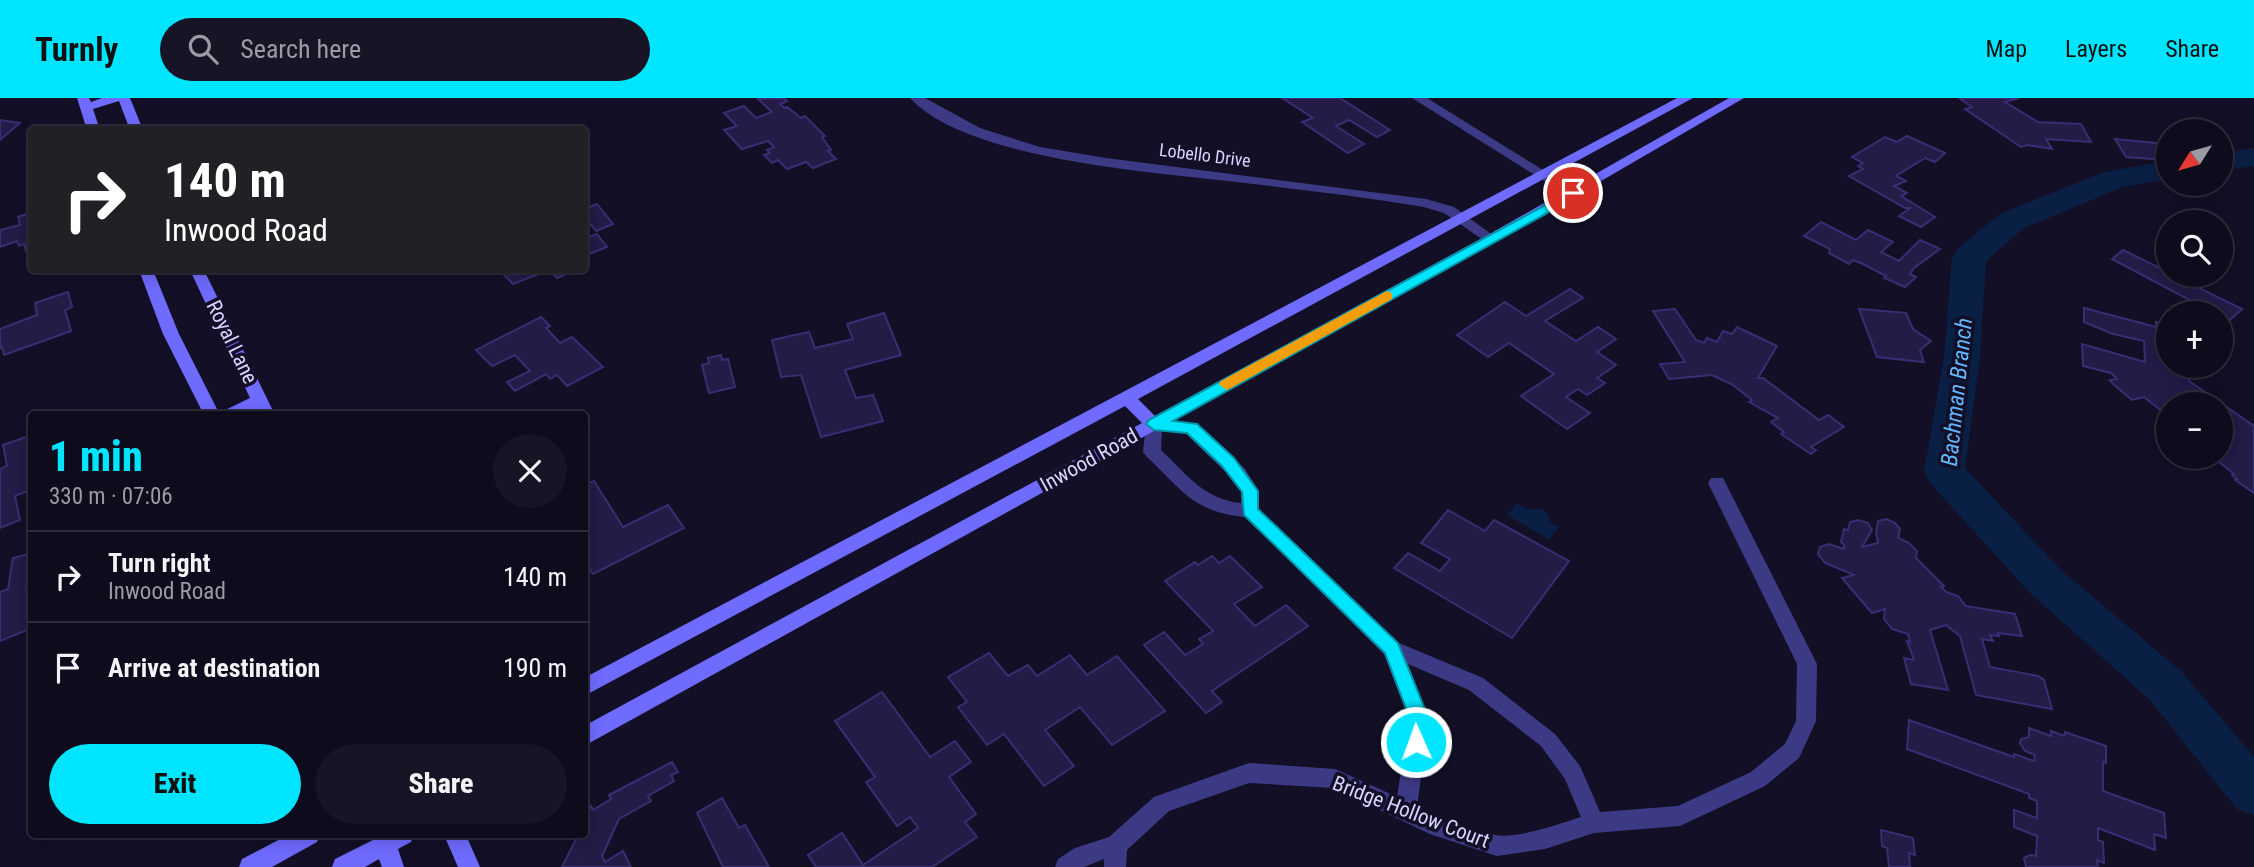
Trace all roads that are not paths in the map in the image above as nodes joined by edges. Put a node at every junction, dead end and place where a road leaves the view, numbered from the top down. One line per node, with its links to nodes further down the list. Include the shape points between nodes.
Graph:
1 (116, 98): 7 (main road)
2 (124, 98): 9 (main road)
3 (916, 98): 12 (street, Lobello Drive, via 969,129 1020,147 1080,159 1405,199)
4 (1418, 98): 10 (street)
5 (1688, 98): 10 (main road, Inwood Road)
6 (1738, 98): 11 (main road, Inwood Road)
7 (85, 102): 8 (main road)
8 (93, 126)
9 (135, 126)
10 (1544, 175): 11 (street); 12 (main road, Inwood Road)
11 (1573, 193): 13 (main road, Inwood Road)
12 (1462, 218): 13 (street, Lobello Drive); 16 (main road, Inwood Road)
13 (1491, 239): 19 (main road, Inwood Road)
14 (147, 273): 18 (main road, via 171,334)
15 (198, 273): 17 (main road, Royal Lane)
16 (1126, 398): 19 (main road); 23 (main road, Inwood Road)
17 (264, 408)
18 (210, 411)
19 (1154, 424): 21 (street, via 1191,428 1239,474 1250,491); 21 (street, via 1152,452 1189,488 1220,508); 24 (main road, Inwood Road)
20 (1717, 483): 26 (street, Bridge Hollow Court, via 1807,664 1806,721 1791,751 1758,779 1679,816)
21 (1250, 511): 22 (street)
22 (1392, 649): 25 (street, via 1419,719); 26 (street, via 1476,684 1548,740 1573,773)
23 (588, 686)
24 (588, 735)
25 (1406, 810): 26 (street, Bridge Hollow Court, via 1438,827 1497,846 1545,839); 30 (street, Bridge Hollow Court, via 1335,779 1249,773 1162,804)
26 (1594, 823)
27 (303, 838): 31 (main road)
28 (390, 838): 32 (main road); 33 (main road)
29 (456, 838): 34 (main road)
30 (1116, 856): 35 (street, via 1083,855)
31 (250, 867)
32 (343, 867)
33 (393, 867)
34 (469, 867)
35 (1066, 867)

